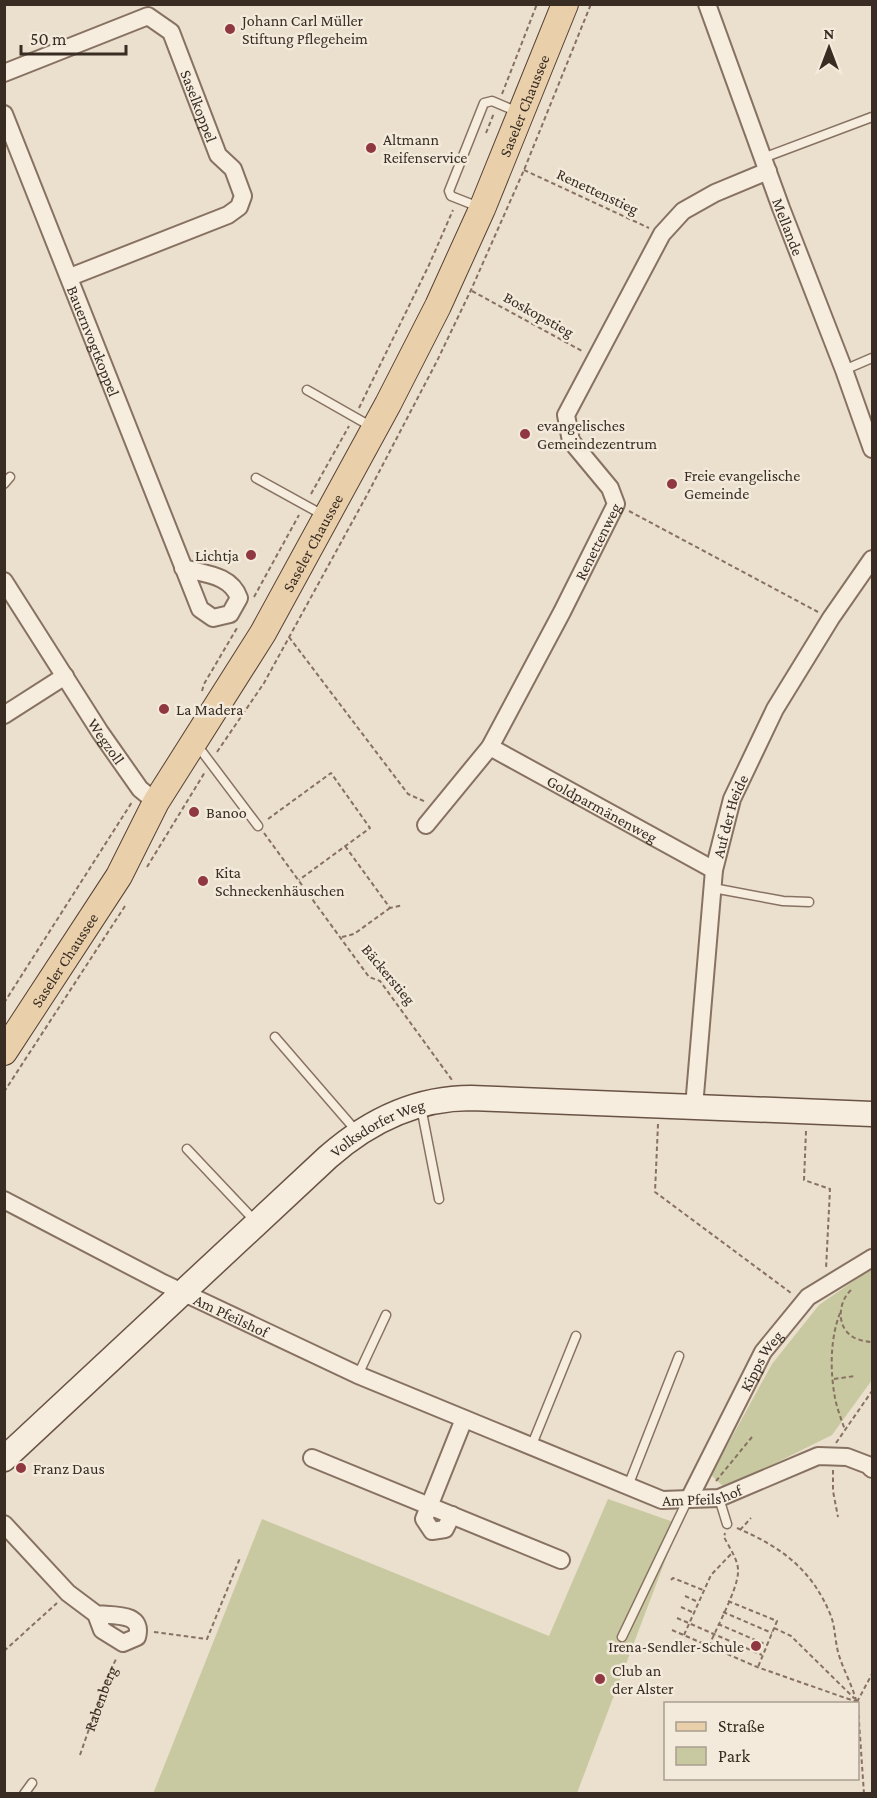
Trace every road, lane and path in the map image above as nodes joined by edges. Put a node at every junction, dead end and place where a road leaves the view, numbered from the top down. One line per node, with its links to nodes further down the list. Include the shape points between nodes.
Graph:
1 (537, 4): 5 (path)
2 (565, 4): 6 (main road, Saseler Chaussee)
3 (707, 4): 10 (street, Mellande)
4 (4, 73): 15 (street, Saselkoppel, via 148,16 171,32 218,155 233,169 243,196 228,215)
5 (498, 104): 6 (lane); 9 (path); 12 (lane, via 484,103 450,187 449,193)
6 (522, 113): 13 (main road, Saseler Chaussee)
7 (4, 114): 15 (street, Bauernvogtkoppel)
8 (873, 117): 10 (lane)
9 (485, 134)
10 (765, 165): 14 (street, Renettenweg, via 683,211); 19 (street, Mellande)
11 (524, 170): 14 (path, Renettenstieg)
12 (458, 198): 13 (lane); 21 (path, via 373,382)
13 (482, 209): 21 (main road, Saseler Chaussee, via 438,306)
14 (662, 234): 18 (street, Renettenweg)
15 (70, 277): 27 (street, Bauernvogtkoppel)
16 (471, 290): 18 (path, Boskopstieg)
17 (873, 358): 19 (lane)
18 (595, 359): 24 (street, Renettenweg, via 566,415 571,441 610,488)
19 (844, 370): 22 (street, Mellande)
20 (307, 390): 21 (lane)
21 (364, 423): 25 (main road, Saseler Chaussee); 25 (path)
22 (873, 449)
23 (256, 478): 25 (lane)
24 (616, 504): 30 (path); 37 (street, Renettenweg)
25 (316, 511): 29 (path); 36 (main road, Saseler Chaussee, via 263,633)
26 (873, 559): 30 (street, Auf der Heide)
27 (183, 568)
28 (4, 581): 33 (street, Wegzoll)
29 (250, 605)
30 (831, 618): 44 (street, Auf der Heide, via 775,709 742,777 732,799)
31 (238, 624): 34 (path)
32 (289, 637): 39 (path, via 408,794)
33 (65, 676): 35 (street); 38 (street, Wegzoll)
34 (200, 698)
35 (4, 715)
36 (194, 740): 38 (main road, Saseler Chaussee); 41 (lane)
37 (490, 747): 39 (street, Renettenweg); 44 (street, Goldparmänenweg)
38 (148, 795): 51 (path); 53 (main road, Saseler Chaussee, via 119,876)
39 (440, 807): 42 (street, Renettenweg)
40 (267, 819): 43 (path, via 331,773 370,828)
41 (253, 821): 45 (path, Bäckerstieg)
42 (426, 825)
43 (345, 846): 45 (path); 49 (path)
44 (714, 870): 46 (street, Auf der Heide)
45 (299, 880): 50 (path, Bäckerstieg)
46 (713, 888): 47 (lane); 57 (street, Auf der Heide)
47 (809, 902)
48 (403, 905): 49 (path)
49 (390, 908): 50 (path, via 354,934)
50 (341, 937): 54 (path, Bäckerstieg, via 369,977 380,981)
51 (4, 1003)
52 (274, 1037): 60 (lane)
53 (4, 1052)
54 (454, 1083)
55 (420, 1104): 56 (street, Volksdorfer Weg, via 471,1098); 60 (street, Volksdorfer Weg); 62 (lane)
56 (658, 1106): 57 (street, Volksdorfer Weg); 69 (path, via 655,1192)
57 (694, 1107): 58 (street, Volksdorfer Weg)
58 (807, 1113): 59 (street, Volksdorfer Weg); 66 (path, via 804,1180 830,1189 826,1268)
59 (873, 1114)
60 (358, 1133): 64 (street, Volksdorfer Weg)
61 (187, 1149): 64 (lane)
62 (440, 1199)
63 (4, 1200): 68 (street, Am Pfeilshof)
64 (257, 1224): 68 (street, Volksdorfer Weg)
65 (873, 1258): 66 (street, Kipps Weg)
66 (835, 1281): 69 (street, Kipps Weg)
67 (853, 1288): 70 (path, via 846,1294)
68 (182, 1293): 75 (street, Am Pfeilshof); 85 (street, Volksdorfer Weg)
69 (803, 1304): 89 (street, Kipps Weg, via 763,1352)
70 (840, 1313): 73 (path, via 842,1325 852,1337); 77 (path, via 832,1354)
71 (386, 1315): 75 (lane)
72 (576, 1336): 82 (lane)
73 (873, 1342)
74 (679, 1356): 87 (lane)
75 (358, 1375): 79 (street, Am Pfeilshof)
76 (855, 1376): 77 (path)
77 (834, 1379): 80 (path, via 835,1398)
78 (873, 1391): 80 (path)
79 (464, 1419): 82 (street, Am Pfeilshof); 90 (street)
80 (845, 1430): 83 (path)
81 (752, 1437): 89 (path, via 717,1480)
82 (531, 1447): 87 (street, Am Pfeilshof)
83 (832, 1455): 86 (street); 88 (street, Am Pfeilshof, via 818,1456); 91 (path)
84 (312, 1458): 90 (street)
85 (4, 1460)
86 (873, 1469)
87 (628, 1486): 89 (street, Am Pfeilshof, via 662,1500)
88 (719, 1498): 89 (street, Am Pfeilshof); 94 (lane)
89 (689, 1499): 120 (lane)
90 (429, 1506): 98 (street)
91 (838, 1516)
92 (751, 1518): 95 (path)
93 (4, 1524): 103 (street)
94 (727, 1524): 95 (path); 96 (path, via 724,1537)
95 (740, 1530): 131 (path, via 789,1556 819,1592 832,1618 838,1653)
96 (732, 1553): 102 (path); 105 (path, via 738,1572)
97 (240, 1558): 115 (path, via 207,1639)
98 (561, 1560)
99 (671, 1580): 100 (path)
100 (677, 1580): 101 (path); 102 (path)
101 (675, 1584)
102 (703, 1590): 106 (path)
103 (68, 1593): 110 (street); 124 (path)
104 (685, 1596): 106 (path)
105 (728, 1601): 108 (path); 114 (path, via 777,1622)
106 (698, 1602): 109 (path)
107 (681, 1607): 109 (path)
108 (723, 1612): 113 (path); 117 (path)
109 (694, 1613): 112 (path)
110 (96, 1614): 115 (street, via 130,1618); 121 (street, via 102,1630)
111 (676, 1618): 112 (path)
112 (689, 1624): 118 (path); 119 (path)
113 (718, 1624): 118 (path); 122 (path)
114 (774, 1628): 117 (path); 130 (path, via 791,1636)
115 (139, 1629): 121 (street, via 137,1637)
116 (672, 1630): 119 (path)
117 (772, 1633): 122 (path)
118 (714, 1634): 123 (path); 126 (path)
119 (684, 1635): 123 (path)
120 (622, 1637)
121 (123, 1643): 134 (path, Rabenberg)
122 (767, 1645): 126 (path)
123 (709, 1646): 125 (path); 127 (path)
124 (4, 1651)
125 (706, 1653)
126 (762, 1655): 127 (path)
127 (757, 1667): 129 (path)
128 (873, 1674): 132 (path)
129 (852, 1702)
130 (855, 1702)
131 (856, 1702)
132 (858, 1702)
133 (859, 1730): 137 (path)
134 (80, 1755)
135 (32, 1783): 136 (lane)
136 (24, 1794)
137 (864, 1794)

